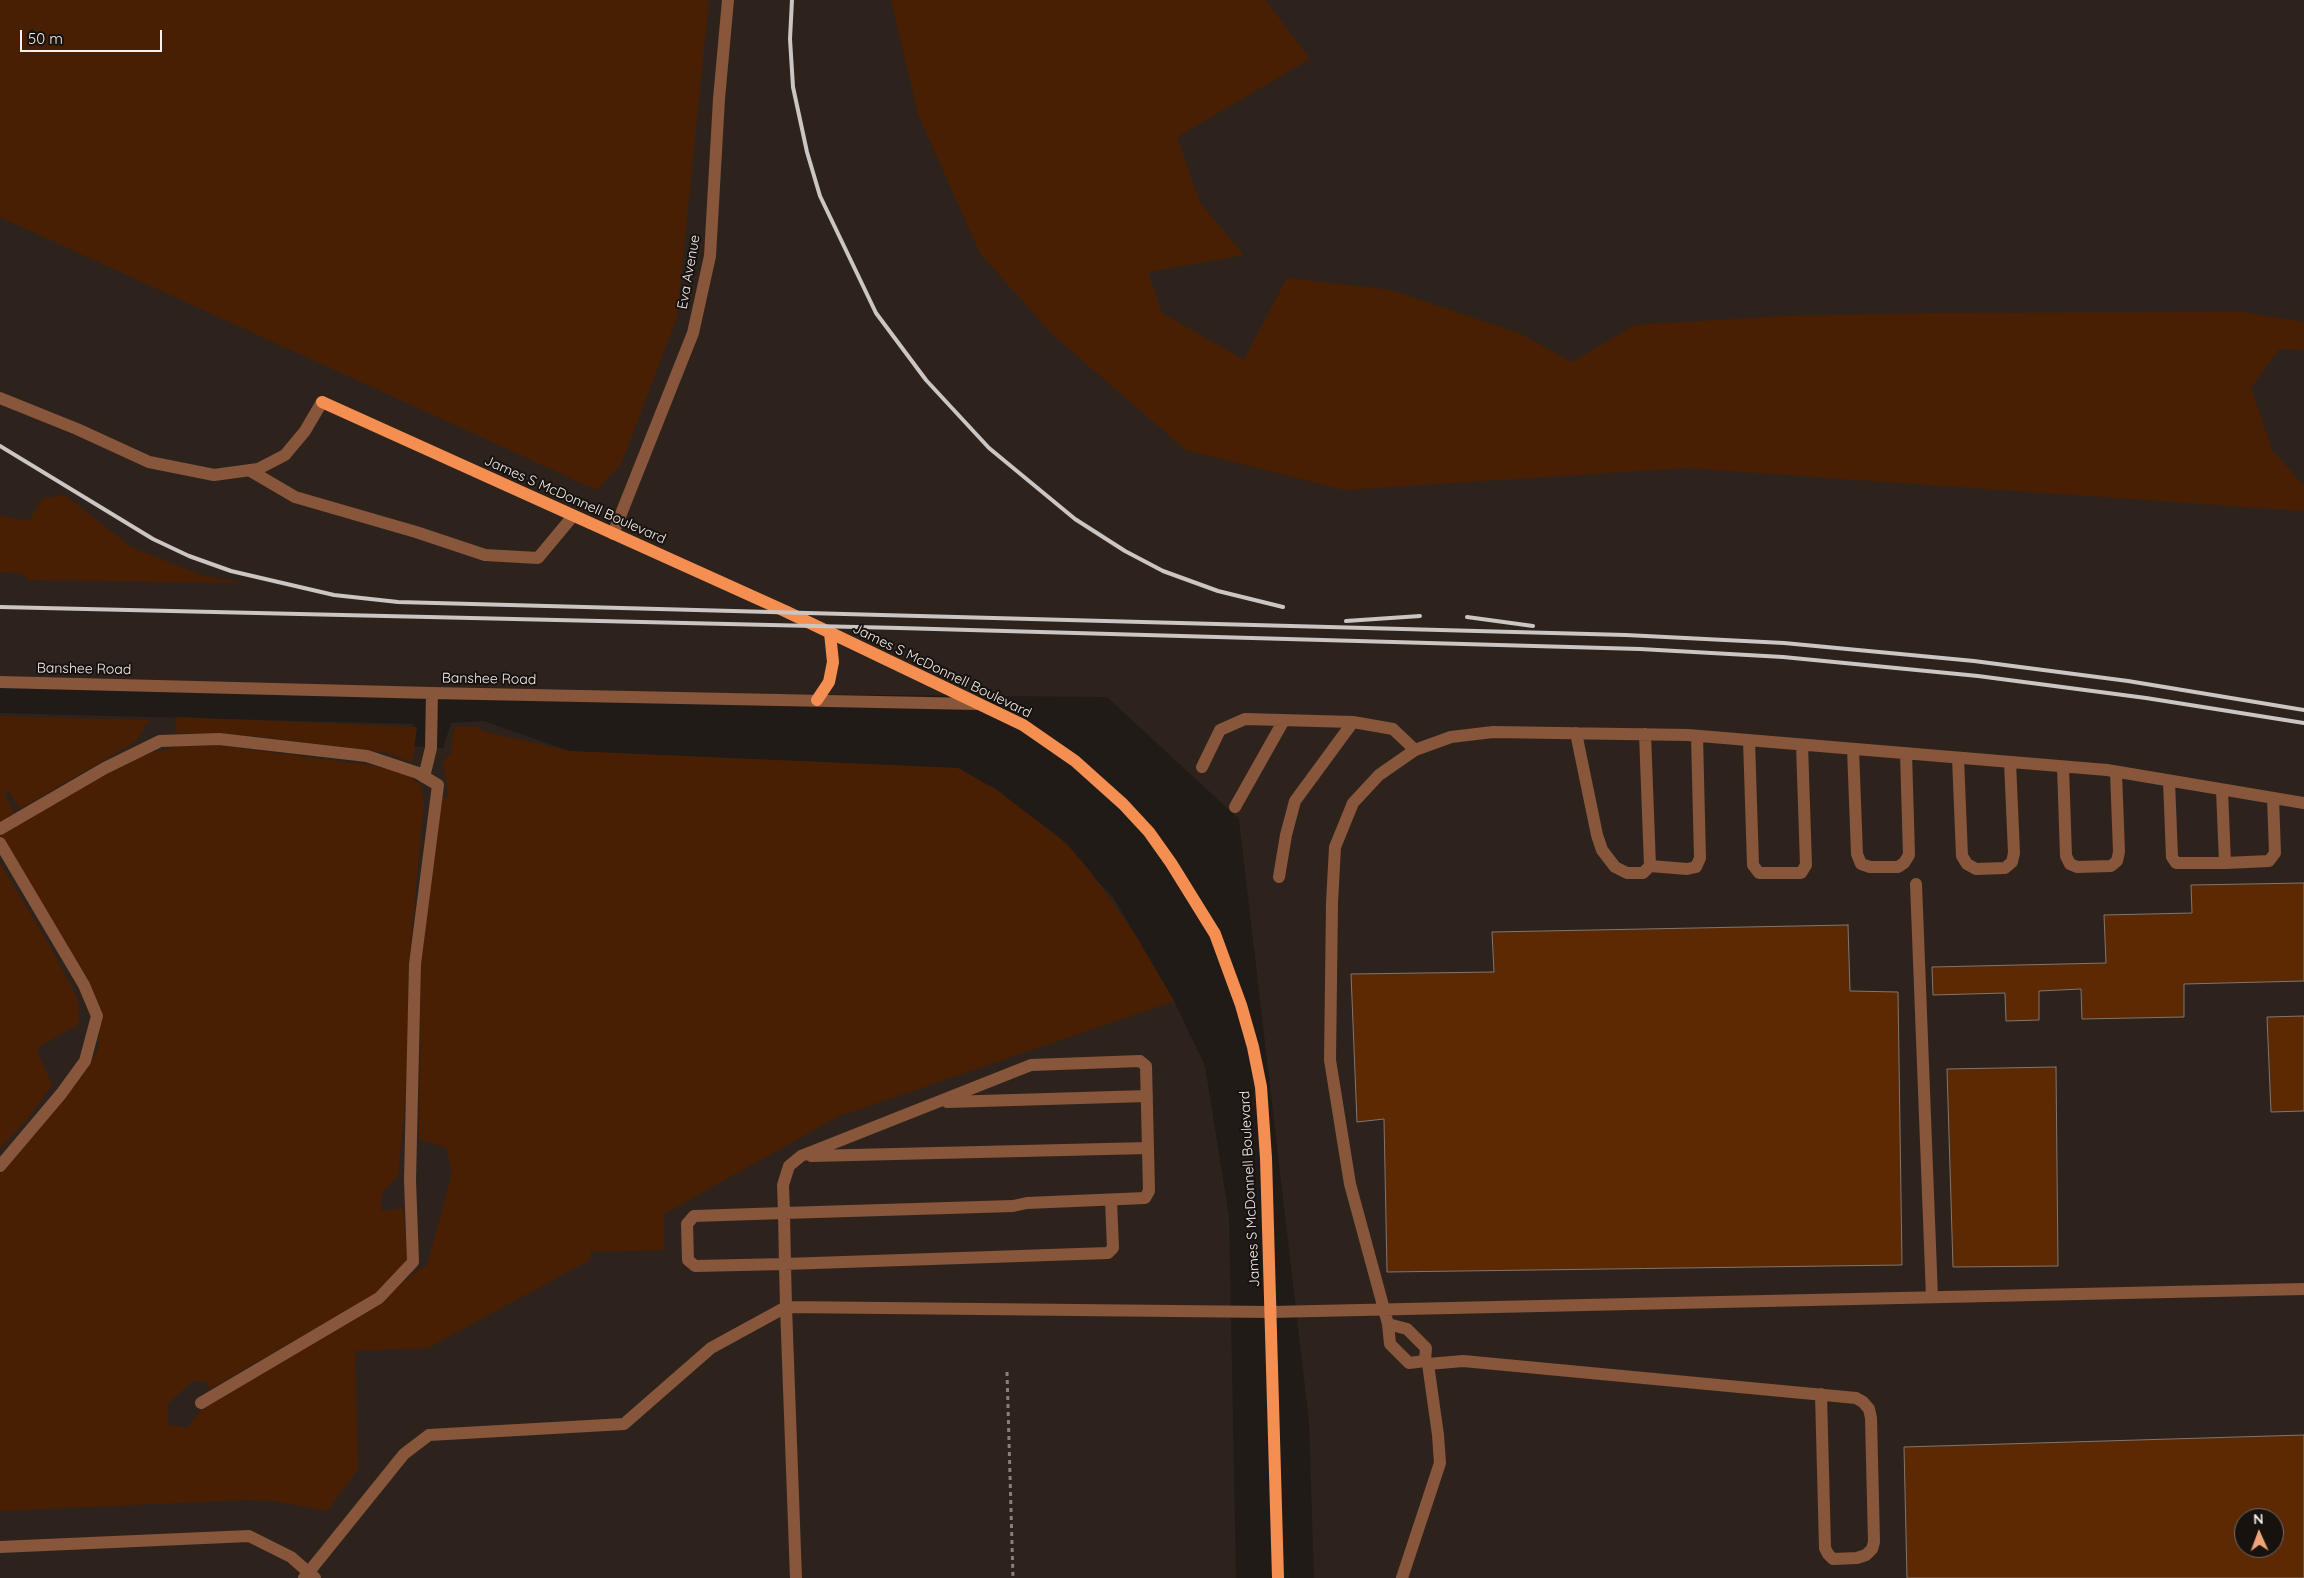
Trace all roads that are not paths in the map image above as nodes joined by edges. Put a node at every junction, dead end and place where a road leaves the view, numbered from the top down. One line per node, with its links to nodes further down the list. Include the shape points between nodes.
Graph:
1 (728, 0): 6 (street, Eva Avenue, via 710,256 693,333)
2 (0, 398): 4 (street, via 149,462 214,475)
3 (322, 402): 4 (street, via 305,431 285,455 258,469); 5 (main road, James S McDonnell Boulevard)
4 (249, 470): 5 (street, via 295,497 484,555 538,558)
5 (573, 516): 6 (main road, James S McDonnell Boulevard)
6 (613, 534): 7 (main road, James S McDonnell Boulevard)
7 (830, 633): 10 (main road, via 832,669 829,682); 11 (main road, James S McDonnell Boulevard)
8 (0, 682): 9 (street, Banshee Road)
9 (432, 693): 10 (street, Banshee Road); 27 (street, via 430,748)
10 (818, 700): 11 (street, Banshee Road)
11 (977, 704): 51 (main road, James S McDonnell Boulevard, via 1023,725 1051,744 1123,804 1171,863 1215,934 1241,1005 1260,1087 1266,1158)
12 (1284, 720): 13 (street); 24 (street, via 1245,719 1220,730); 32 (street)
13 (1353, 722): 20 (street, via 1393,729); 37 (street, via 1295,801)
14 (1576, 733): 15 (street); 20 (street, via 1493,732 1451,737); 36 (street, via 1602,850 1615,867 1627,873 1643,873)
15 (1645, 734): 16 (street); 36 (street)
16 (1697, 736): 17 (street); 36 (street, via 1700,858 1696,867 1687,869)
17 (1749, 740): 18 (street); 18 (street, via 1753,865 1759,873 1800,873 1806,865)
18 (1802, 745): 19 (street)
19 (1853, 749): 21 (street); 21 (street, via 1857,854 1861,864 1870,867 1898,867 1909,855)
20 (1415, 750): 50 (street, via 1380,775 1353,803 1335,847 1330,1060 1350,1184)
21 (1906, 753): 22 (street)
22 (1958, 758): 23 (street); 23 (street, via 1962,856 1966,864 1976,869 2005,868 2012,862)
23 (2010, 762): 25 (street)
24 (1202, 767)
25 (2063, 767): 26 (street); 26 (street, via 2066,856 2070,864 2077,867 2111,866 2117,861)
26 (2116, 772): 28 (street)
27 (424, 777): 33 (street, via 367,756 219,739 160,741 105,768); 55 (street, via 438,785 415,964 410,1180 413,1262 379,1298)
28 (2168, 781): 29 (street); 35 (street, via 2172,857 2176,863)
29 (2222, 790): 30 (street); 35 (street)
30 (2273, 798): 31 (street); 35 (street, via 2275,853 2269,861)
31 (2304, 803)
32 (1235, 807)
33 (0, 830)
34 (0, 843): 43 (street, via 84,985 97,1016 85,1061 62,1094)
35 (2226, 863)
36 (1650, 866)
37 (1279, 877)
38 (1916, 884): 48 (street)
39 (1147, 1096): 40 (street); 40 (street, via 1146,1066 1140,1061 1032,1065); 41 (street)
40 (938, 1102): 42 (street)
41 (1148, 1148): 42 (street); 44 (street, via 1149,1191 1145,1198)
42 (801, 1156): 45 (street, via 789,1166 783,1185)
43 (0, 1166)
44 (1111, 1200): 45 (street); 46 (street, via 1113,1248 1108,1254)
45 (784, 1213): 46 (street); 46 (street, via 694,1216 687,1224 688,1260 696,1266)
46 (785, 1264): 49 (street)
47 (2304, 1289): 48 (street)
48 (1932, 1297): 50 (street)
49 (786, 1308): 51 (street); 57 (street, via 711,1348 624,1424 429,1434 404,1454); 58 (street)
50 (1384, 1309): 51 (street); 52 (street)
51 (1271, 1312): 59 (main road, James S McDonnell Boulevard)
52 (1388, 1324): 53 (street, via 1407,1330 1426,1348); 53 (street, via 1390,1344 1409,1363)
53 (1426, 1362): 54 (street, via 1463,1361); 60 (street, via 1440,1464)
54 (1821, 1394): 54 (street, via 1856,1398 1869,1409 1871,1418 1874,1542 1866,1555 1857,1558 1833,1559 1825,1548)
55 (201, 1403)
56 (0, 1547): 57 (street, via 249,1536 291,1557)
57 (309, 1576)
58 (796, 1578)
59 (1278, 1578)
60 (1402, 1578)

